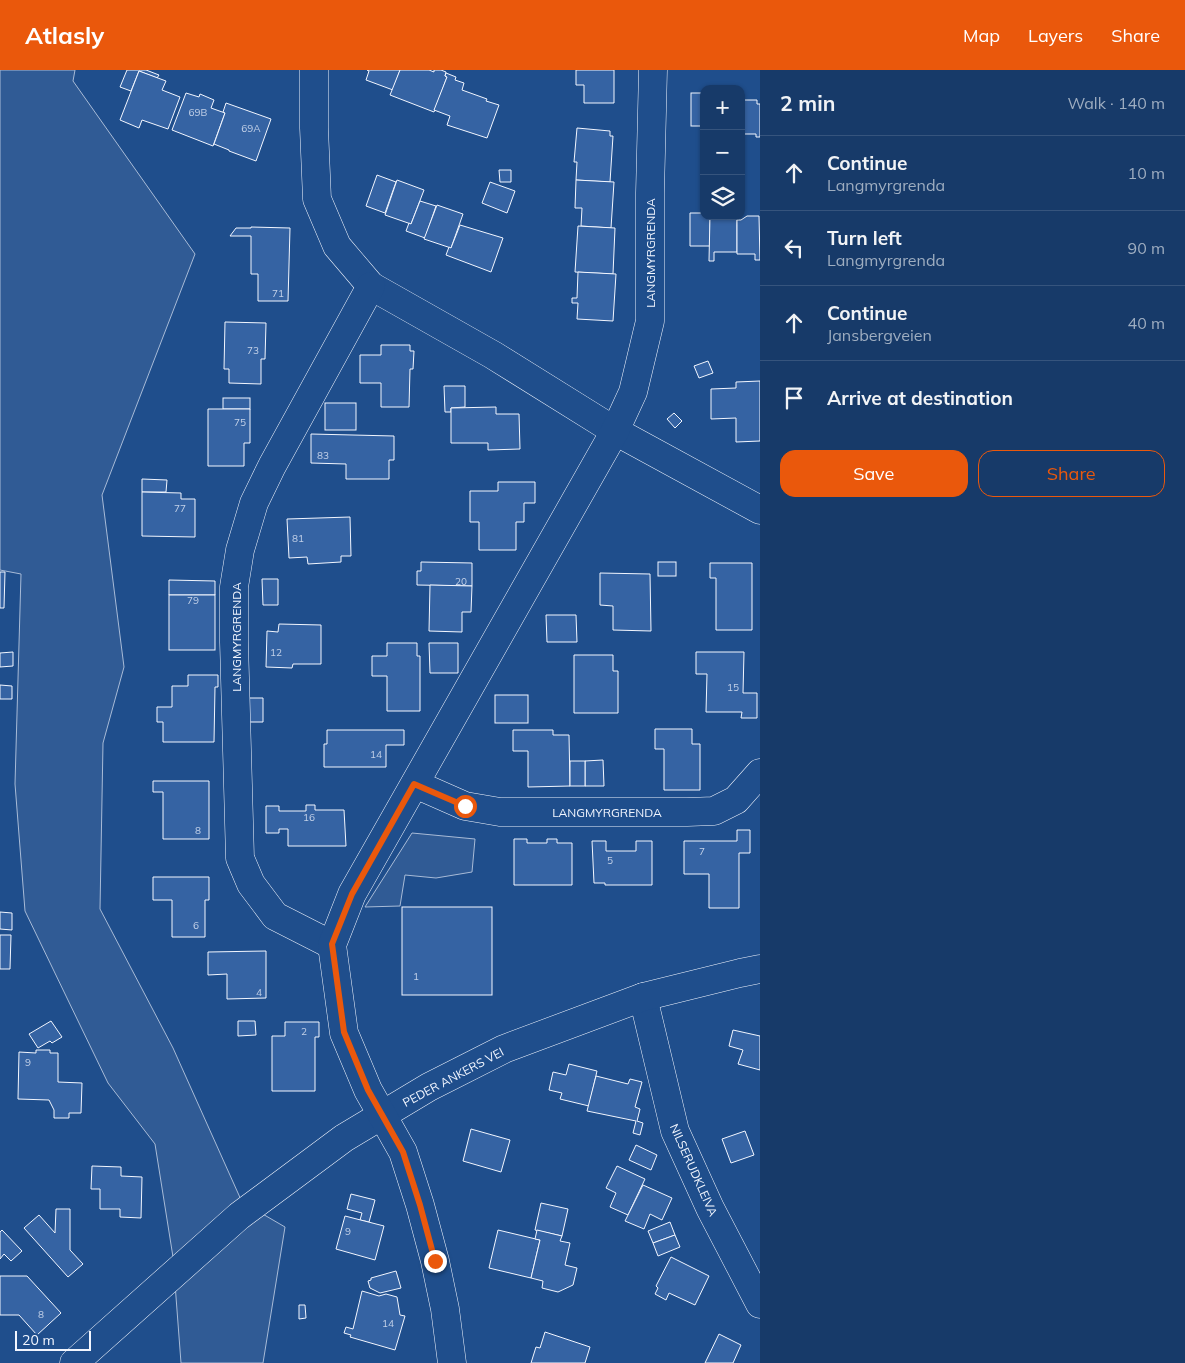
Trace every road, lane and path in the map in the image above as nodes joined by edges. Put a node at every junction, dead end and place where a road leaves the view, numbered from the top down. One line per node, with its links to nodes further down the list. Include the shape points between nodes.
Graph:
1 (314, 70): 3 (street, via 317,199 337,246)
2 (653, 70): 4 (street, LANGMYRGRENDA, via 650,321 633,392)
3 (371, 286): 4 (street); 8 (street, LANGMYRGRENDA, via 254,502 240,550 234,587 240,858 251,884 275,916)
4 (615, 431): 5 (street); 7 (street, LANGMYRGRENDA)
5 (760, 510)
6 (760, 773): 7 (street, LANGMYRGRENDA, via 736,800 714,811 687,812 500,812 465,806)
7 (414, 784): 8 (street, LANGMYRGRENDA, via 352,894)
8 (332, 944): 11 (street, LANGMYRGRENDA, via 344,1032 368,1090)
9 (760, 969): 10 (street, PEDER ANKERS VEI)
10 (643, 997): 11 (street, PEDER ANKERS VEI, via 504,1049 429,1087); 12 (street, NILSERUDKLEIVA, via 675,1131 710,1208)
11 (383, 1115): 13 (street, PEDER ANKERS VEI, via 344,1138 239,1216); 14 (street, LANGMYRGRENDA, via 403,1152 420,1205 445,1309)
12 (760, 1304)
13 (74, 1363)
14 (452, 1363)

